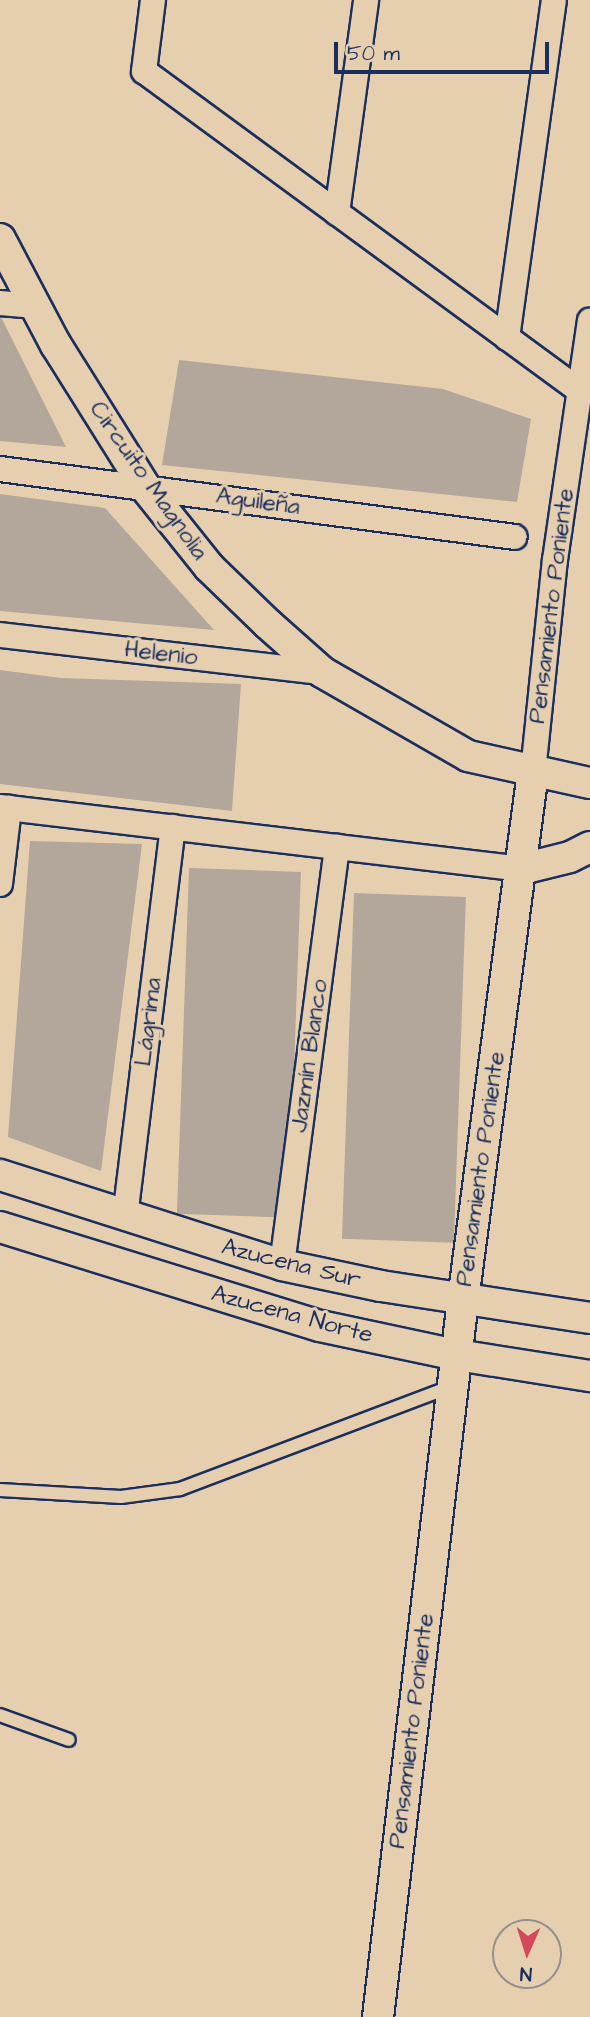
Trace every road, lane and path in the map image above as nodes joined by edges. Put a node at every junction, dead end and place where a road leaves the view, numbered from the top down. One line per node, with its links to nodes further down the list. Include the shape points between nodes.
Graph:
1 (153, 0): 4 (street, via 144,71)
2 (366, 0): 4 (street)
3 (554, 0): 9 (street)
4 (338, 213): 9 (street)
5 (0, 239): 7 (street, Circuito Magnolia)
6 (0, 303): 7 (street)
7 (36, 306): 12 (street, Circuito Magnolia)
8 (590, 321): 10 (street, Pensamiento Poniente)
9 (507, 338): 10 (street)
10 (580, 390): 16 (street, Pensamiento Poniente)
11 (0, 469): 12 (street, Aguileña)
12 (145, 487): 13 (street, Aguileña); 15 (street, Circuito Magnolia, via 209,568)
13 (515, 537)
14 (0, 635): 15 (street, Helenio)
15 (322, 672): 16 (street, Circuito Magnolia, via 468,756)
16 (533, 772): 17 (street, Circuito Magnolia); 22 (street, Pensamiento Poniente)
17 (590, 783)
18 (5, 807): 19 (street); 23 (street)
19 (173, 827): 20 (street); 25 (street, Lágrima)
20 (337, 847): 22 (street); 27 (street, Jazmín Blanco)
21 (590, 847): 22 (street)
22 (522, 869): 28 (street, Pensamiento Poniente)
23 (0, 884)
24 (0, 1175): 25 (street, Azucena Sur)
25 (125, 1217): 27 (street, Azucena Sur)
26 (0, 1227): 30 (street, Azucena Norte, via 320,1326)
27 (282, 1265): 28 (street, Azucena Sur)
28 (463, 1300): 29 (street, Azucena Sur); 30 (street, Pensamiento Poniente)
29 (590, 1318)
30 (457, 1355): 31 (street, Azucena Norte); 32 (street, Pensamiento Poniente)
31 (590, 1376)
32 (453, 1386): 33 (lane, via 168,1492 121,1497); 36 (street, Pensamiento Poniente)
33 (0, 1490)
34 (0, 1715): 35 (lane)
35 (69, 1740)
36 (378, 2017)

